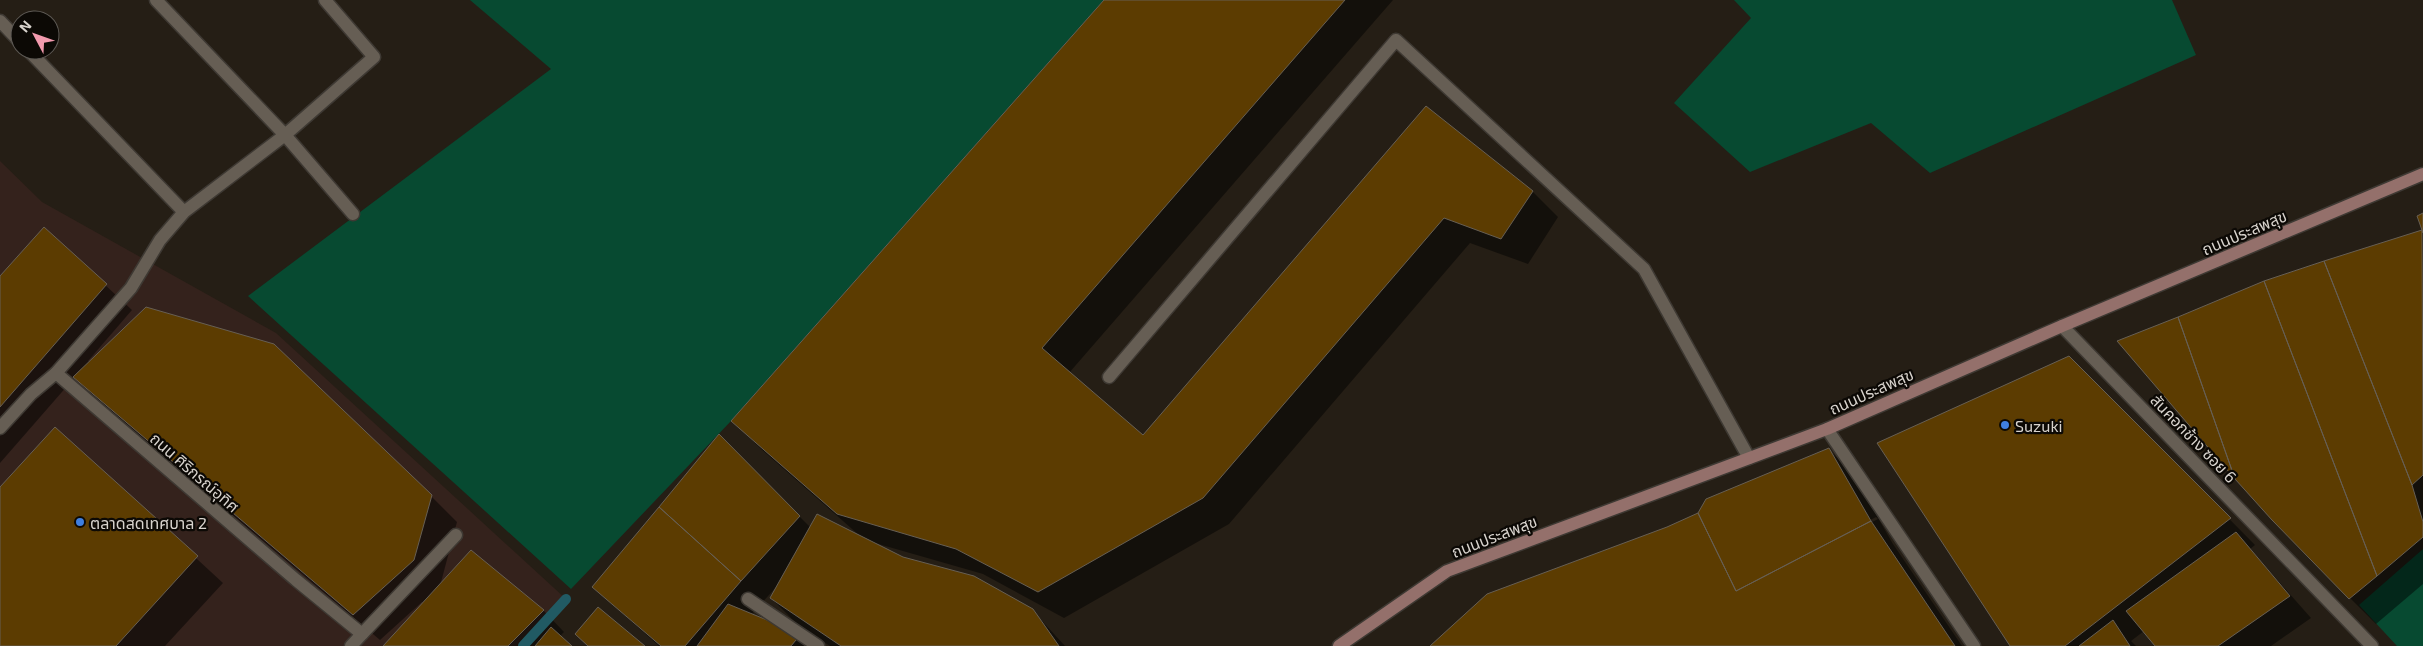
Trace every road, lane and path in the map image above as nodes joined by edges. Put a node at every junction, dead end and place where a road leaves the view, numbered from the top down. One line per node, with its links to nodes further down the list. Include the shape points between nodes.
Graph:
1 (156, 0): 6 (street)
2 (325, 0): 6 (street, via 374,58)
3 (0, 21): 4 (street)
4 (10, 32)
5 (38, 60): 8 (street)
6 (285, 135): 8 (street); 9 (street)
7 (2423, 174): 10 (street, ถนนประสพสุข)
8 (184, 212): 11 (street, via 160,240 131,288)
9 (353, 214)
10 (2062, 326): 14 (street, ถนนประสพสุข); 23 (street, สันคอกช้าง ซอย 6)
11 (56, 373): 13 (street, via 31,394); 18 (street, ถนน ศิริกรณ์อุทิศ)
12 (1109, 378): 15 (street, via 1396,40 1644,269)
13 (0, 428)
14 (1827, 428): 15 (street, ถนนประสพสุข); 22 (street)
15 (1749, 458): 21 (street, ถนนประสพสุข, via 1447,571)
16 (456, 535): 18 (street)
17 (748, 599): 20 (street)
18 (362, 634): 19 (street)
19 (351, 646)
20 (818, 646)
21 (1339, 646)
22 (1974, 646)
23 (2372, 646)

